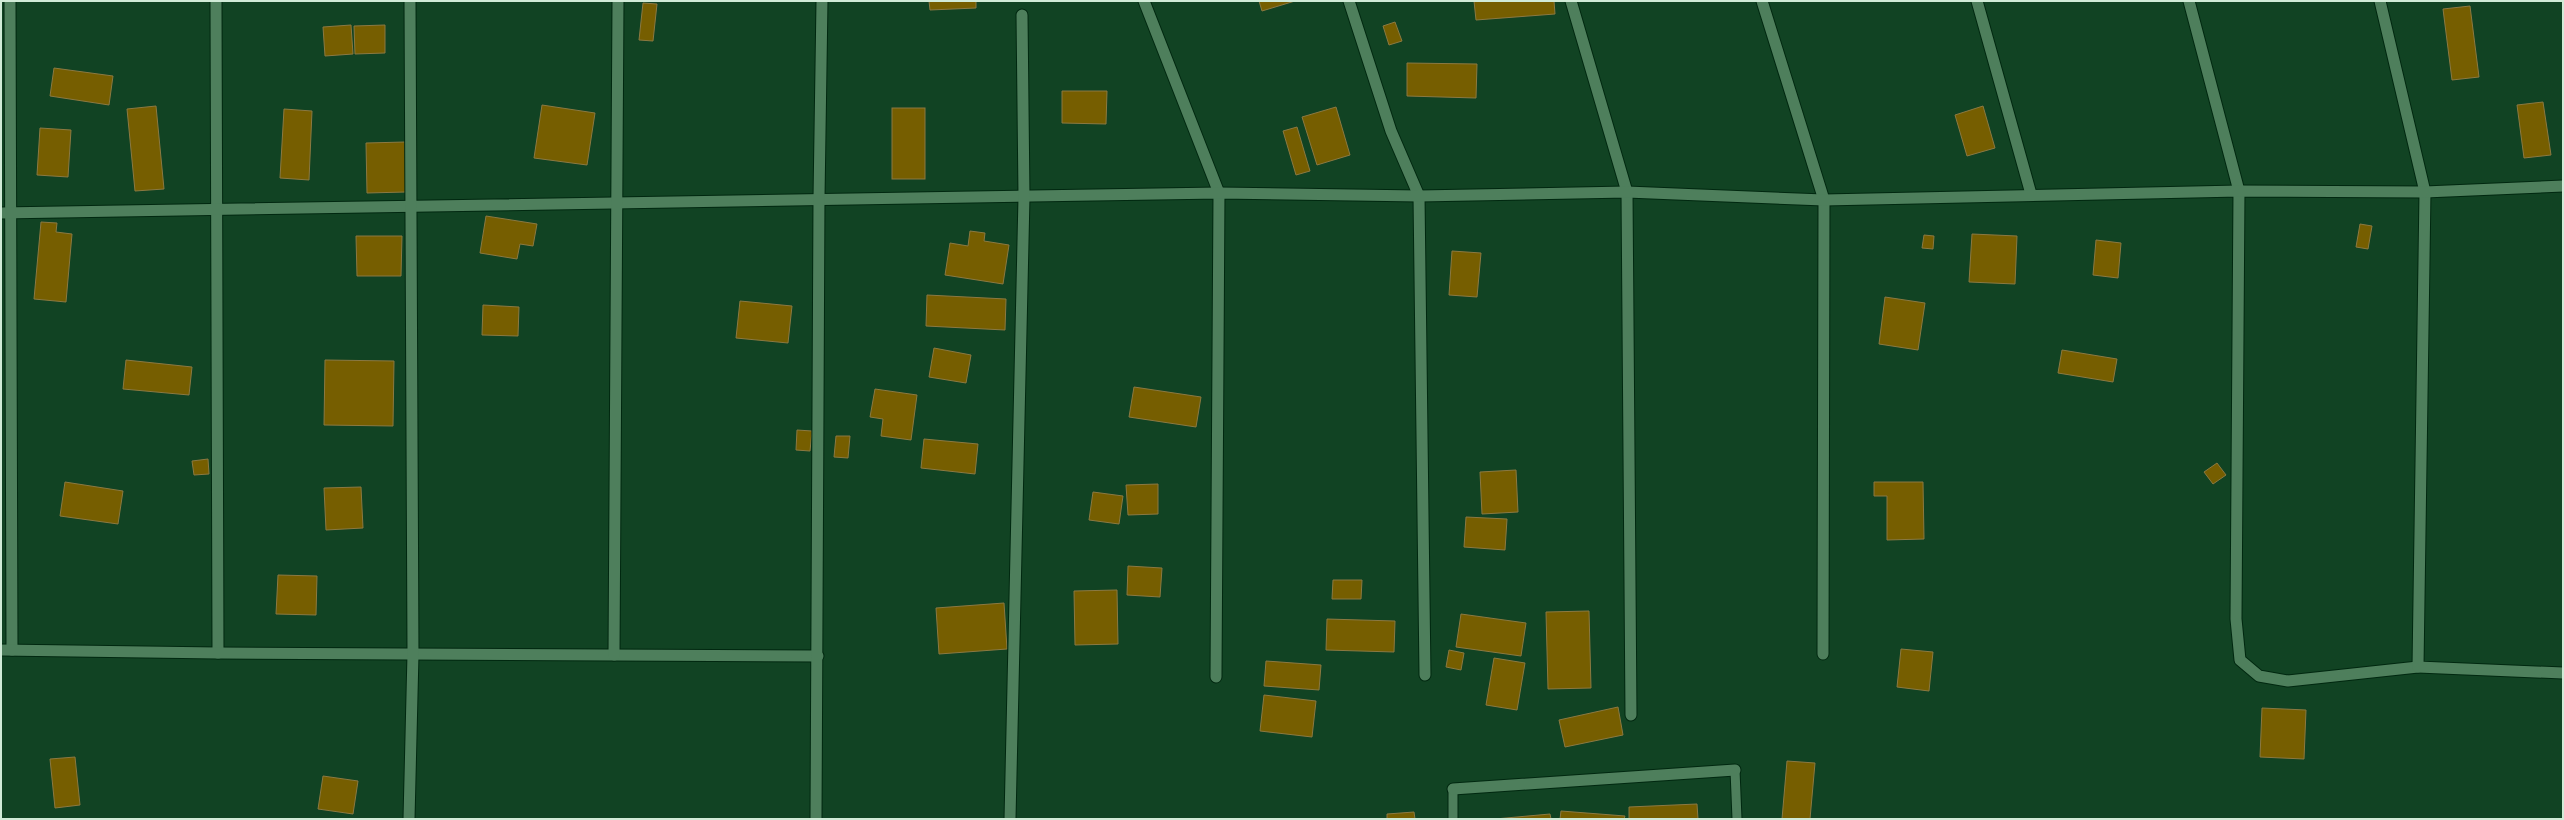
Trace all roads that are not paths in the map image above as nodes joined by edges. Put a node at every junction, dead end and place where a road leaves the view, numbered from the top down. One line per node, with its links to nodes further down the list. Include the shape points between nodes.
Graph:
1 (10, 1): 27 (street)
2 (216, 1): 26 (street)
3 (410, 1): 25 (street)
4 (618, 1): 24 (street)
5 (822, 1): 22 (street)
6 (1144, 1): 18 (street)
7 (1349, 1): 20 (street, via 1391,131)
8 (1571, 1): 16 (street)
9 (1762, 1): 23 (street)
10 (1977, 1): 19 (street)
11 (2189, 1): 15 (street)
12 (2380, 1): 17 (street)
13 (1022, 15): 21 (street)
14 (2563, 186): 17 (street)
15 (2239, 191): 17 (street); 19 (street); 35 (street, via 2236,619 2240,660 2259,676 2288,682)
16 (1627, 192): 20 (street); 23 (street); 39 (street)
17 (2425, 192): 35 (street)
18 (1219, 193): 20 (street); 21 (street); 38 (street)
19 (2031, 194): 23 (street)
20 (1418, 196): 37 (street)
21 (1024, 197): 22 (street); 44 (street)
22 (819, 198): 24 (street); 34 (street)
23 (1824, 200): 32 (street)
24 (616, 202): 25 (street); 33 (street)
25 (412, 206): 26 (street); 31 (street)
26 (217, 210): 27 (street); 30 (street)
27 (6, 213): 29 (street)
28 (1, 650): 29 (street)
29 (12, 650): 30 (street)
30 (218, 653): 31 (street)
31 (412, 654): 33 (street); 42 (street)
32 (1823, 654)
33 (614, 655): 34 (street)
34 (818, 656): 43 (street)
35 (2418, 667): 36 (street)
36 (2563, 673)
37 (1425, 675)
38 (1216, 677)
39 (1631, 715)
40 (1735, 770): 41 (street); 46 (lane)
41 (1453, 789): 45 (lane)
42 (409, 819)
43 (816, 819)
44 (1010, 819)
45 (1453, 819)
46 (1737, 819)

